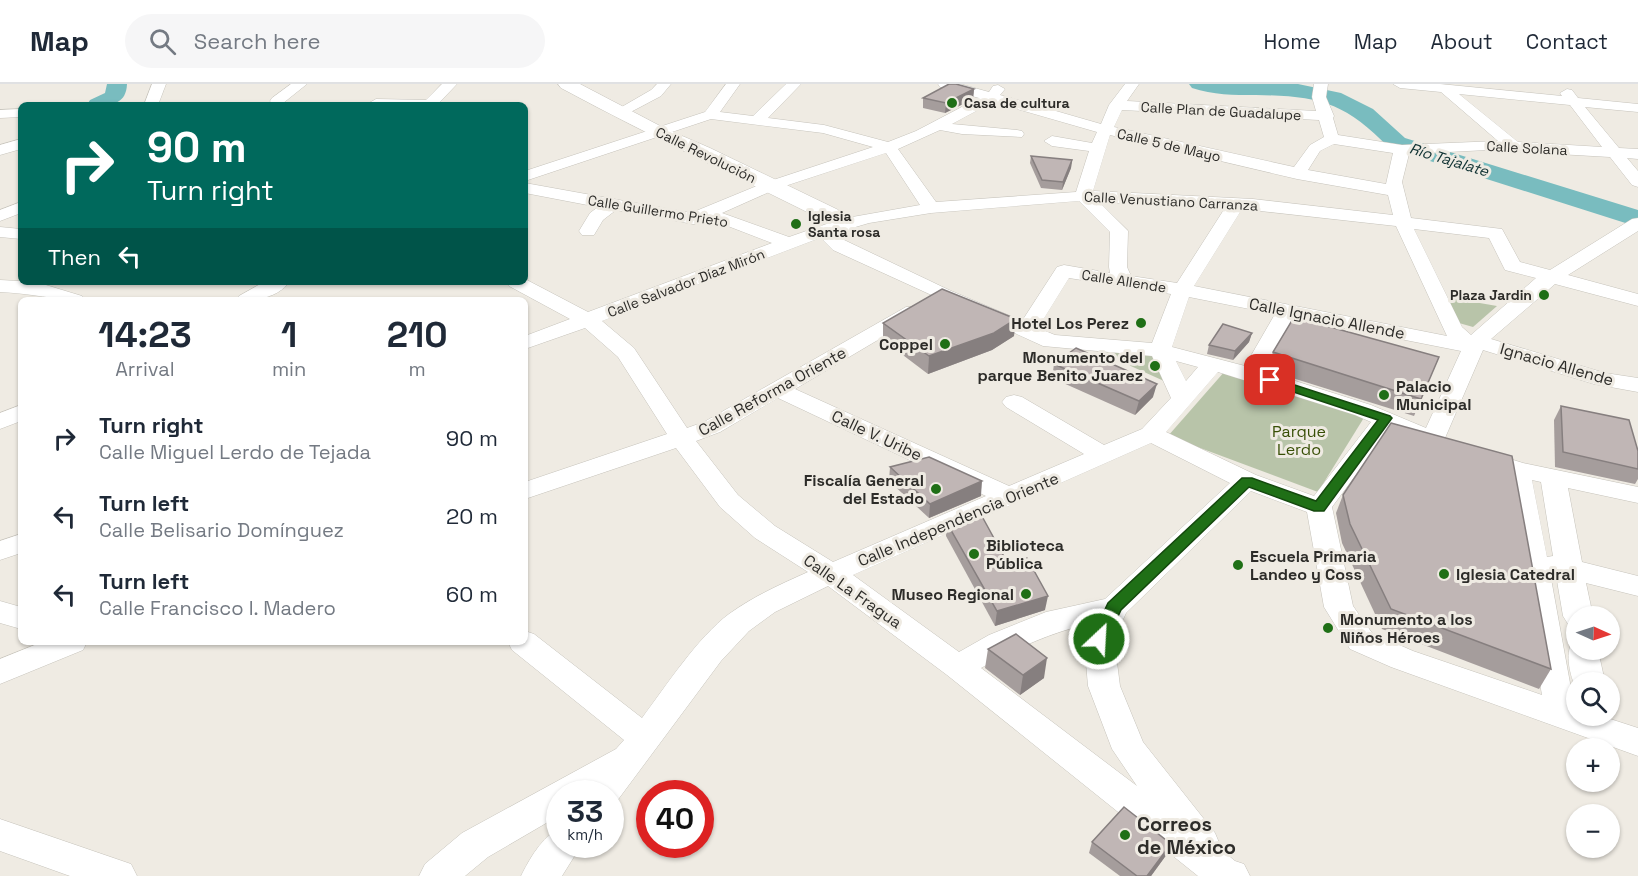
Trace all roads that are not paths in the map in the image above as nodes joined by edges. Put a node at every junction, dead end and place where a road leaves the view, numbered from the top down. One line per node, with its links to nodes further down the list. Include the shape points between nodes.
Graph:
1 (159, 84): 17 (street)
2 (300, 84): 16 (street)
3 (450, 84): 18 (street)
4 (567, 84): 23 (main road, Calle Revolución)
5 (664, 84): 23 (street, via 656,93)
6 (733, 84): 25 (street)
7 (794, 84): 27 (street)
8 (945, 84): 14 (street, Calle 5 de Mayo)
9 (1132, 84): 20 (street)
10 (1400, 84): 12 (street)
11 (1560, 84): 19 (street)
12 (1428, 86): 13 (street)
13 (1445, 89): 19 (street); 37 (street)
14 (997, 90): 28 (street); 29 (street, Calle 5 de Mayo)
15 (1320, 90): 26 (street)
16 (277, 101)
17 (152, 102)
18 (432, 102)
19 (1573, 102): 21 (street); 40 (street)
20 (1116, 105): 26 (street, Calle Plan de Guadalupe); 29 (street)
21 (1638, 108)
22 (18, 112): 24 (street)
23 (621, 112): 30 (main road, Calle Revolución)
24 (0, 114)
25 (710, 115): 27 (street); 30 (street)
26 (1327, 116): 32 (street)
27 (757, 120): 35 (street, via 824,129)
28 (936, 125): 31 (street); 35 (street)
29 (1104, 129): 36 (street); 42 (street, Calle 5 de Mayo)
30 (657, 132): 44 (street); 46 (main road, Calle Revolución)
31 (1017, 134)
32 (1332, 139): 39 (street, Calle Solana); 43 (street, via 1315,148)
33 (1052, 141): 36 (street)
34 (18, 145): 38 (street)
35 (889, 147): 46 (street); 53 (street)
36 (1096, 147): 49 (street)
37 (1514, 147): 39 (street, Calle Solana); 40 (street, Calle Solana)
38 (0, 150)
39 (1404, 150): 48 (street, via 1394,182)
40 (1612, 152): 41 (street, Calle Solana); 45 (street)
41 (1638, 154)
42 (1246, 163): 43 (street, Calle 5 de Mayo); 50 (street)
43 (1297, 174): 48 (street, Calle 5 de Mayo)
44 (528, 175)
45 (1638, 182)
46 (770, 186): 55 (street); 56 (main road, Calle Revolución)
47 (528, 189): 51 (street, Calle Guillermo Prieto)
48 (1396, 191): 57 (street)
49 (1083, 196): 50 (street, Calle Venustiano Carranza); 53 (street, Calle Venustiano Carranza); 66 (street, via 1119,231 1118,267)
50 (1245, 203): 57 (street, Calle Venustiano Carranza); 71 (street)
51 (611, 205): 55 (street, Calle Guillermo Prieto); 59 (street, via 596,217)
52 (18, 208): 54 (street)
53 (931, 208): 56 (street, Calle Venustiano Carranza)
54 (0, 216)
55 (693, 219): 63 (street, Calle Guillermo Prieto, via 722,218)
56 (847, 223): 62 (street, Calle Salvador Díaz Mirón); 64 (street, via 832,240)
57 (1403, 223): 65 (street, Calle Venustiano Carranza, via 1496,233 1512,266); 82 (street, via 1453,330)
58 (1638, 223): 65 (street)
59 (588, 231)
60 (0, 232): 61 (street)
61 (18, 234)
62 (814, 234): 63 (street, Calle Salvador Díaz Mirón); 64 (street)
63 (788, 243): 78 (street, Calle Salvador Díaz Mirón)
64 (838, 246): 72 (street)
65 (1553, 277): 76 (street); 82 (street)
66 (1123, 281): 71 (street, Calle Allende); 79 (street, Calle Allende, via 1064,271)
67 (42, 285): 70 (street); 73 (street); 75 (street)
68 (274, 285): 74 (street)
69 (522, 285): 78 (street, Calle La Fragua)
70 (0, 286)
71 (1182, 290): 77 (street, Calle Ignacio Allende); 83 (street)
72 (942, 294): 79 (street); 89 (street, Calle Reforma Oriente)
73 (68, 297)
74 (252, 297)
75 (0, 298)
76 (1638, 300)
77 (1288, 310): 82 (street, Calle Ignacio Allende); 86 (street)
78 (588, 320): 81 (street, Calle Salvador Díaz Mirón); 96 (street, Calle La Fragua, via 626,353)
79 (1026, 330): 80 (street)
80 (1051, 341): 83 (street); 85 (street)
81 (528, 342)
82 (1474, 344): 87 (street, Ignacio Allende); 97 (street)
83 (1160, 350): 84 (street); 90 (street)
84 (1214, 364): 86 (street); 90 (street)
85 (1112, 368)
86 (1251, 374): 93 (street)
87 (1638, 385)
88 (1152, 386): 90 (street)
89 (777, 389): 96 (street, Calle Reforma Oriente, via 712,427); 104 (street, Calle V. Uribe)
90 (1183, 400): 95 (street)
91 (1014, 402): 98 (street)
92 (18, 414): 94 (street)
93 (1385, 418): 97 (street); 105 (street)
94 (0, 423)
95 (1151, 434): 98 (street, Calle Independencia Oriente); 101 (street)
96 (682, 439): 102 (street, Calle Reforma Oriente); 110 (street, Calle La Fragua, via 729,501 765,532)
97 (1433, 440): 99 (street)
98 (1105, 456): 104 (street, Calle Independencia Oriente)
99 (1517, 469): 100 (street); 108 (street)
100 (1553, 477): 103 (street); 109 (street)
101 (1247, 481): 105 (street); 113 (street)
102 (528, 490)
103 (1638, 495)
104 (1010, 496): 110 (street, Calle Independencia Oriente)
105 (1319, 507): 120 (street, via 1338,607 1361,641 1402,659)
106 (18, 544): 107 (street)
107 (0, 552)
108 (1533, 560): 109 (street); 120 (street)
109 (1569, 568): 111 (street); 112 (street)
110 (831, 574): 118 (street, Calle La Fragua); 124 (street, Calle Independencia Oriente, via 765,605 738,623)
111 (1638, 586)
112 (1576, 606)
113 (1114, 607): 118 (street, via 1057,620 1000,643); 130 (street, via 1099,639 1104,686 1129,749)
114 (0, 612): 115 (street)
115 (18, 617)
116 (57, 645): 119 (street)
117 (526, 645): 124 (street)
118 (958, 667): 130 (street, Calle La Fragua)
119 (0, 672)
120 (1561, 713): 121 (street)
121 (1566, 714)
122 (1607, 726): 123 (street)
123 (1638, 742)
124 (636, 747): 125 (street); 126 (street, Calle Independencia Oriente)
125 (587, 780)
126 (612, 780)
127 (546, 805): 132 (street, via 475,845)
128 (0, 835): 131 (street)
129 (554, 858): 133 (street)
130 (1226, 875)
131 (118, 876)
132 (438, 876)
133 (540, 876)

